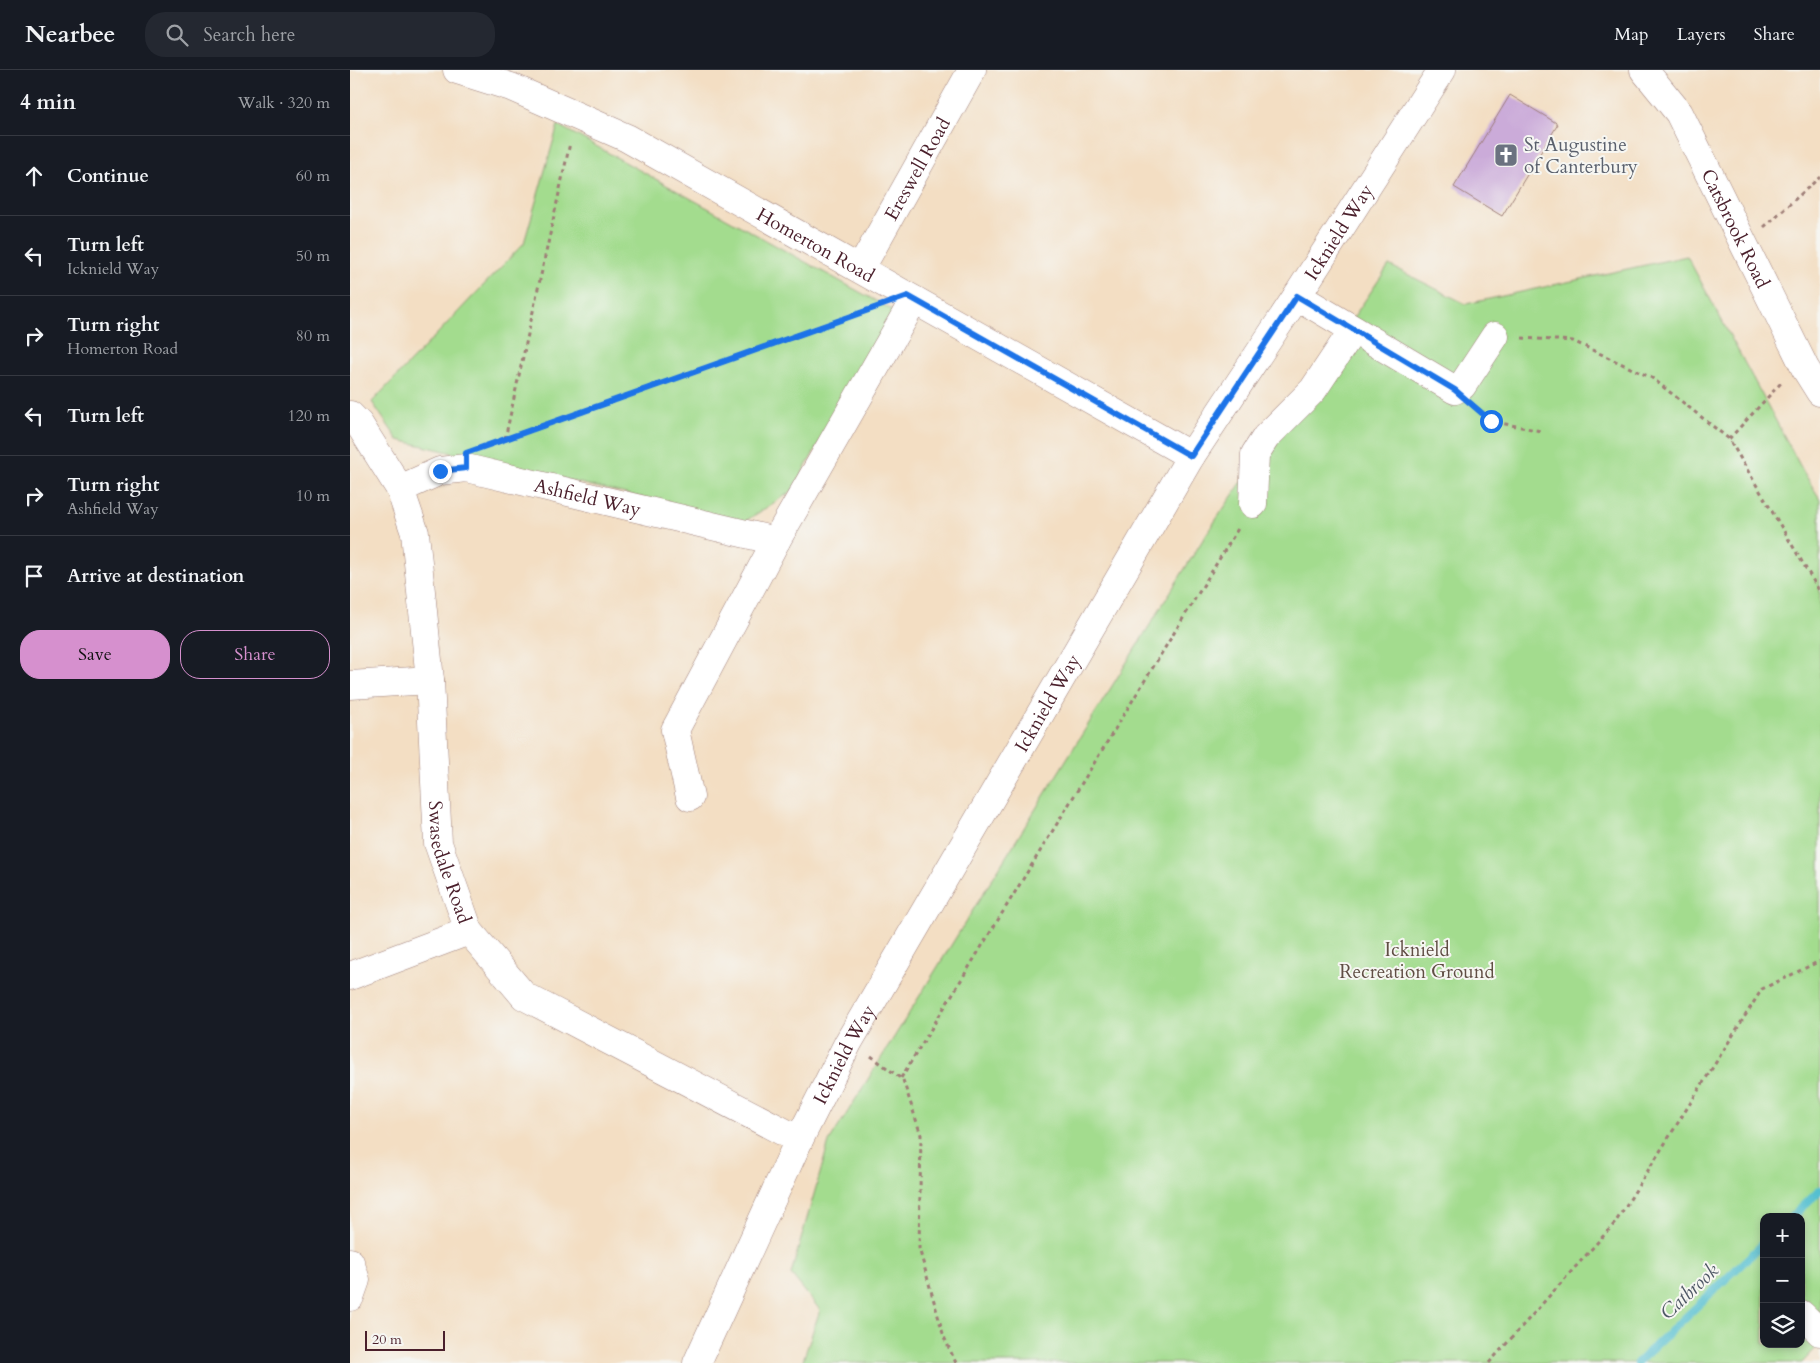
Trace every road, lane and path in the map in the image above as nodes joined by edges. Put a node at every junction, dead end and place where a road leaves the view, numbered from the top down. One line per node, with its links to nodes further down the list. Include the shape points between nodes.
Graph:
1 (458, 70): 5 (street, Homerton Road)
2 (972, 70): 9 (street, Ereswell Road)
3 (1442, 70): 10 (street, Icknield Way)
4 (1644, 70): 8 (street, Catsbrook Road, via 1679,113)
5 (516, 78): 6 (street, Homerton Road)
6 (576, 116): 9 (street, Homerton Road, via 627,138); 19 (path)
7 (1820, 177): 8 (path)
8 (1744, 245): 16 (street, Catsbrook Road)
9 (862, 268): 11 (street, Homerton Road)
10 (1297, 296): 12 (street); 21 (street, Icknield Way)
11 (911, 298): 19 (path); 21 (street, Homerton Road); 25 (street)
12 (1352, 330): 15 (street); 24 (street, via 1313,390 1266,437 1256,454)
13 (1495, 336): 15 (street, via 1462,386); 20 (path, via 1573,341 1652,378)
14 (1787, 377): 20 (path)
15 (1455, 390): 18 (path, via 1491,421)
16 (1820, 392)
17 (350, 415): 23 (street, Swasedale Road)
18 (1541, 431)
19 (505, 439): 22 (path, via 466,453)
20 (1729, 439): 26 (path)
21 (1191, 456): 35 (street, Icknield Way, via 848,1043)
22 (466, 468): 23 (street, Ashfield Way, via 440,471); 25 (street, Ashfield Way)
23 (400, 489): 27 (street, Swasedale Road, via 415,533)
24 (1253, 504): 34 (path)
25 (776, 541): 29 (street, via 674,730)
26 (1820, 592)
27 (430, 680): 28 (street); 30 (street, Swasedale Road, via 438,843)
28 (350, 685)
29 (690, 797)
30 (469, 931): 32 (street); 35 (street, Swasedale Road, via 524,996)
31 (1820, 961): 42 (path, via 1762,990 1615,1223)
32 (350, 976)
33 (871, 1055): 34 (path)
34 (901, 1078): 41 (path, via 921,1135 919,1248 944,1337)
35 (799, 1140): 40 (street, Icknield Way)
36 (350, 1262): 37 (street, via 356,1280)
37 (350, 1297)
38 (1805, 1318): 39 (street)
39 (1820, 1332)
40 (697, 1363)
41 (956, 1363)
42 (1489, 1363)

